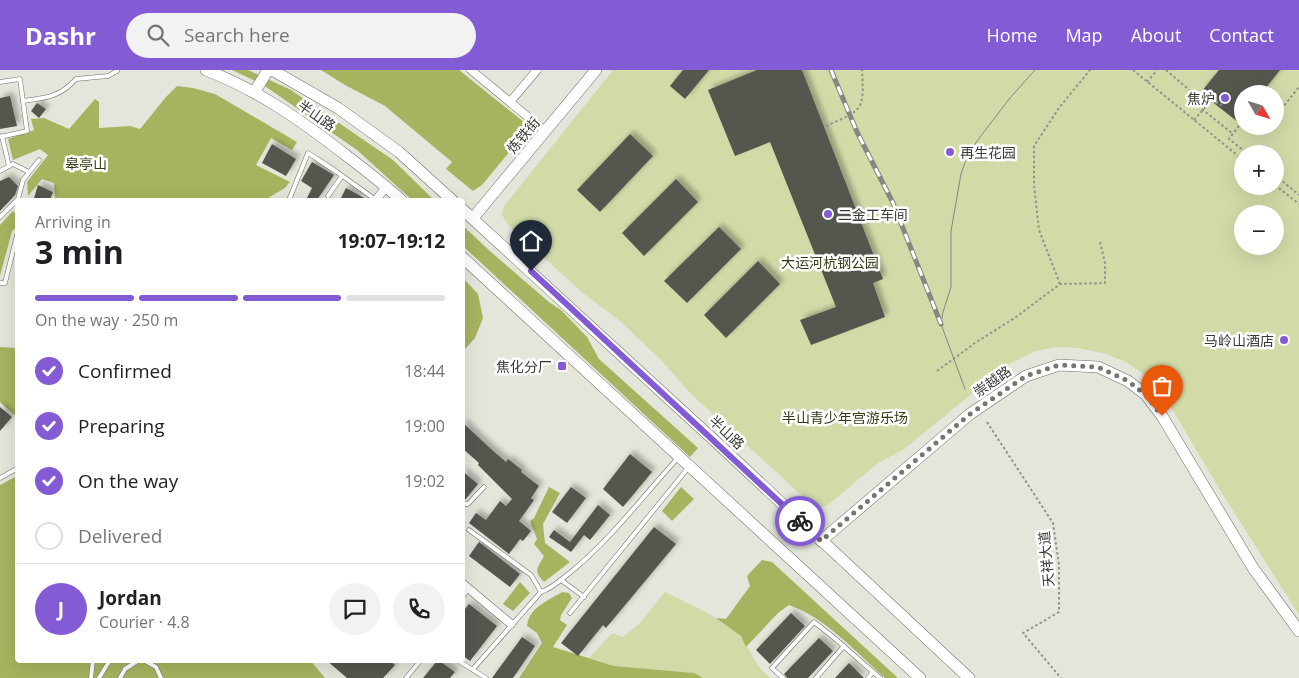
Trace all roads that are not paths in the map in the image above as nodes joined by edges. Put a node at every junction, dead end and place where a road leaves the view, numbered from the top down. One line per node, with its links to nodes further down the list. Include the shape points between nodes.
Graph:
1 (117, 70): 12 (lane, via 108,76 76,79 67,89 46,98)
2 (206, 70): 9 (main road, 半山路)
3 (240, 70): 9 (main road)
4 (268, 70): 11 (main road)
5 (272, 70): 28 (main road, 半山路, via 338,108 399,152)
6 (471, 70): 13 (street)
7 (537, 70): 13 (street)
8 (596, 70): 14 (main road, 炼铁街)
9 (233, 80): 11 (main road, 半山路)
10 (0, 82): 12 (lane, via 20,79)
11 (255, 91): 21 (main road, 半山路, via 308,125)
12 (23, 101): 15 (lane, via 27,131)
13 (510, 102): 14 (street)
14 (545, 131): 32 (main road, 炼铁街)
15 (1, 136): 17 (lane)
16 (40, 160): 19 (lane)
17 (9, 166): 18 (lane); 19 (lane, via 13,164)
18 (0, 171)
19 (29, 172): 23 (lane, via 23,180)
20 (342, 176): 22 (lane); 24 (lane, via 308,153); 25 (lane)
21 (386, 187): 26 (street); 27 (main road, 半山路)
22 (328, 196)
23 (18, 198)
24 (290, 198)
25 (373, 198)
26 (378, 198)
27 (399, 198)
28 (450, 198)
29 (15, 203): 31 (lane)
30 (465, 211): 32 (main road, 半山路)
31 (0, 217)
32 (473, 218): 43 (main road, 半山路)
33 (15, 243): 35 (lane, via 5,283)
34 (465, 260): 36 (main road)
35 (0, 283)
36 (680, 456): 37 (main road); 44 (lane, via 593,554)
37 (689, 466): 47 (lane); 72 (main road)
38 (15, 470): 39 (lane)
39 (0, 478)
40 (484, 487): 41 (lane)
41 (465, 504)
42 (469, 530): 46 (lane, via 531,575)
43 (821, 541): 50 (main road, 崇越路, via 970,414 1026,376 1059,365 1098,367 1128,381 1146,395 1254,568); 73 (main road, 半山路)
44 (561, 580): 46 (lane); 47 (lane)
45 (466, 586): 49 (street)
46 (541, 592): 49 (lane)
47 (584, 597): 48 (lane)
48 (570, 613)
49 (511, 624): 58 (lane)
50 (1299, 631)
51 (844, 646): 60 (lane); 68 (lane, via 814,622 772,668); 69 (lane)
52 (93, 663): 61 (lane)
53 (108, 663): 62 (lane)
54 (135, 663): 63 (lane)
55 (149, 663): 64 (lane, via 156,667)
56 (418, 663): 65 (lane)
57 (462, 663): 58 (lane)
58 (473, 669): 59 (lane)
59 (478, 672): 66 (lane); 67 (lane)
60 (873, 672): 70 (lane); 71 (lane)
61 (91, 678)
62 (98, 678)
63 (120, 678)
64 (161, 678)
65 (406, 678)
66 (474, 678)
67 (486, 678)
68 (783, 678)
69 (816, 678)
70 (868, 678)
71 (880, 678)
72 (920, 678)
73 (969, 678)

